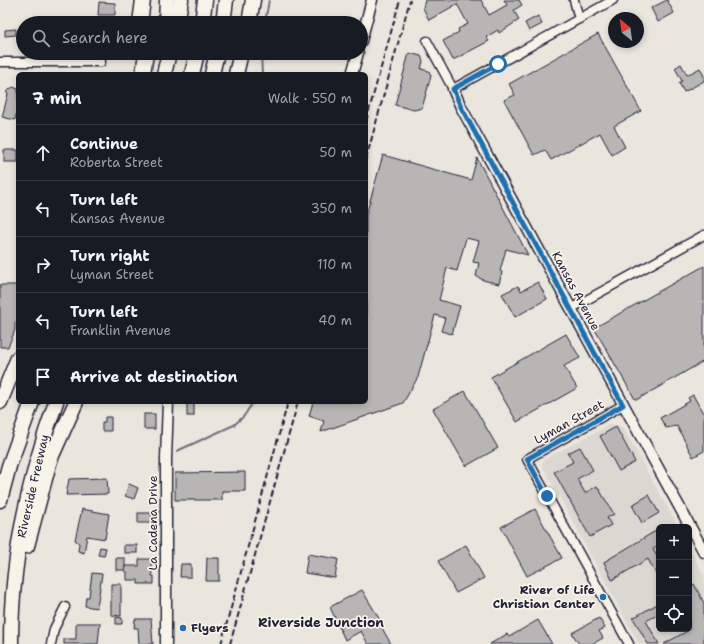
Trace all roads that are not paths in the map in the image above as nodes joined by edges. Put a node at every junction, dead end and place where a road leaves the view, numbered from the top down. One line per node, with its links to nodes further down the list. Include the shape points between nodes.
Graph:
1 (142, 0): 11 (highway)
2 (151, 0): 12 (highway)
3 (167, 0): 13 (highway)
4 (181, 0): 14 (highway)
5 (205, 0): 15 (highway)
6 (226, 0): 16 (highway)
7 (253, 0): 17 (highway)
8 (372, 0): 18 (street)
9 (574, 0): 19 (street)
10 (613, 0): 19 (street)
11 (141, 16)
12 (150, 16)
13 (166, 16)
14 (178, 16)
15 (203, 16)
16 (223, 16)
17 (250, 16)
18 (368, 16)
19 (579, 18): 39 (street)
20 (427, 41): 39 (street, Kansas Avenue)
21 (136, 60): 31 (highway)
22 (145, 60): 32 (highway)
23 (162, 60): 33 (highway)
24 (167, 60): 34 (highway)
25 (196, 60): 35 (highway)
26 (215, 60): 36 (highway)
27 (239, 60): 37 (highway)
28 (356, 60): 38 (street)
29 (0, 62): 30 (street)
30 (101, 62)
31 (135, 72)
32 (143, 72)
33 (160, 72)
34 (164, 72)
35 (193, 72)
36 (212, 72)
37 (236, 72)
38 (353, 72)
39 (453, 89): 41 (street, Kansas Avenue)
40 (704, 235): 41 (street)
41 (572, 308): 48 (street, Kansas Avenue)
42 (16, 363): 43 (highway)
43 (0, 402)
44 (31, 404): 49 (highway, Riverside Freeway)
45 (55, 404): 52 (highway, Riverside Freeway, via 21,527)
46 (75, 404): 52 (highway, via 50,460)
47 (168, 404): 55 (street, La Cadena Drive)
48 (623, 405): 50 (street, Kansas Avenue); 56 (street, Lyman Street, via 527,459)
49 (0, 500)
50 (704, 552)
51 (65, 607): 54 (street, via 54,630)
52 (11, 613): 53 (highway, Riverside Freeway)
53 (11, 644)
54 (51, 644)
55 (166, 644)
56 (629, 644)

